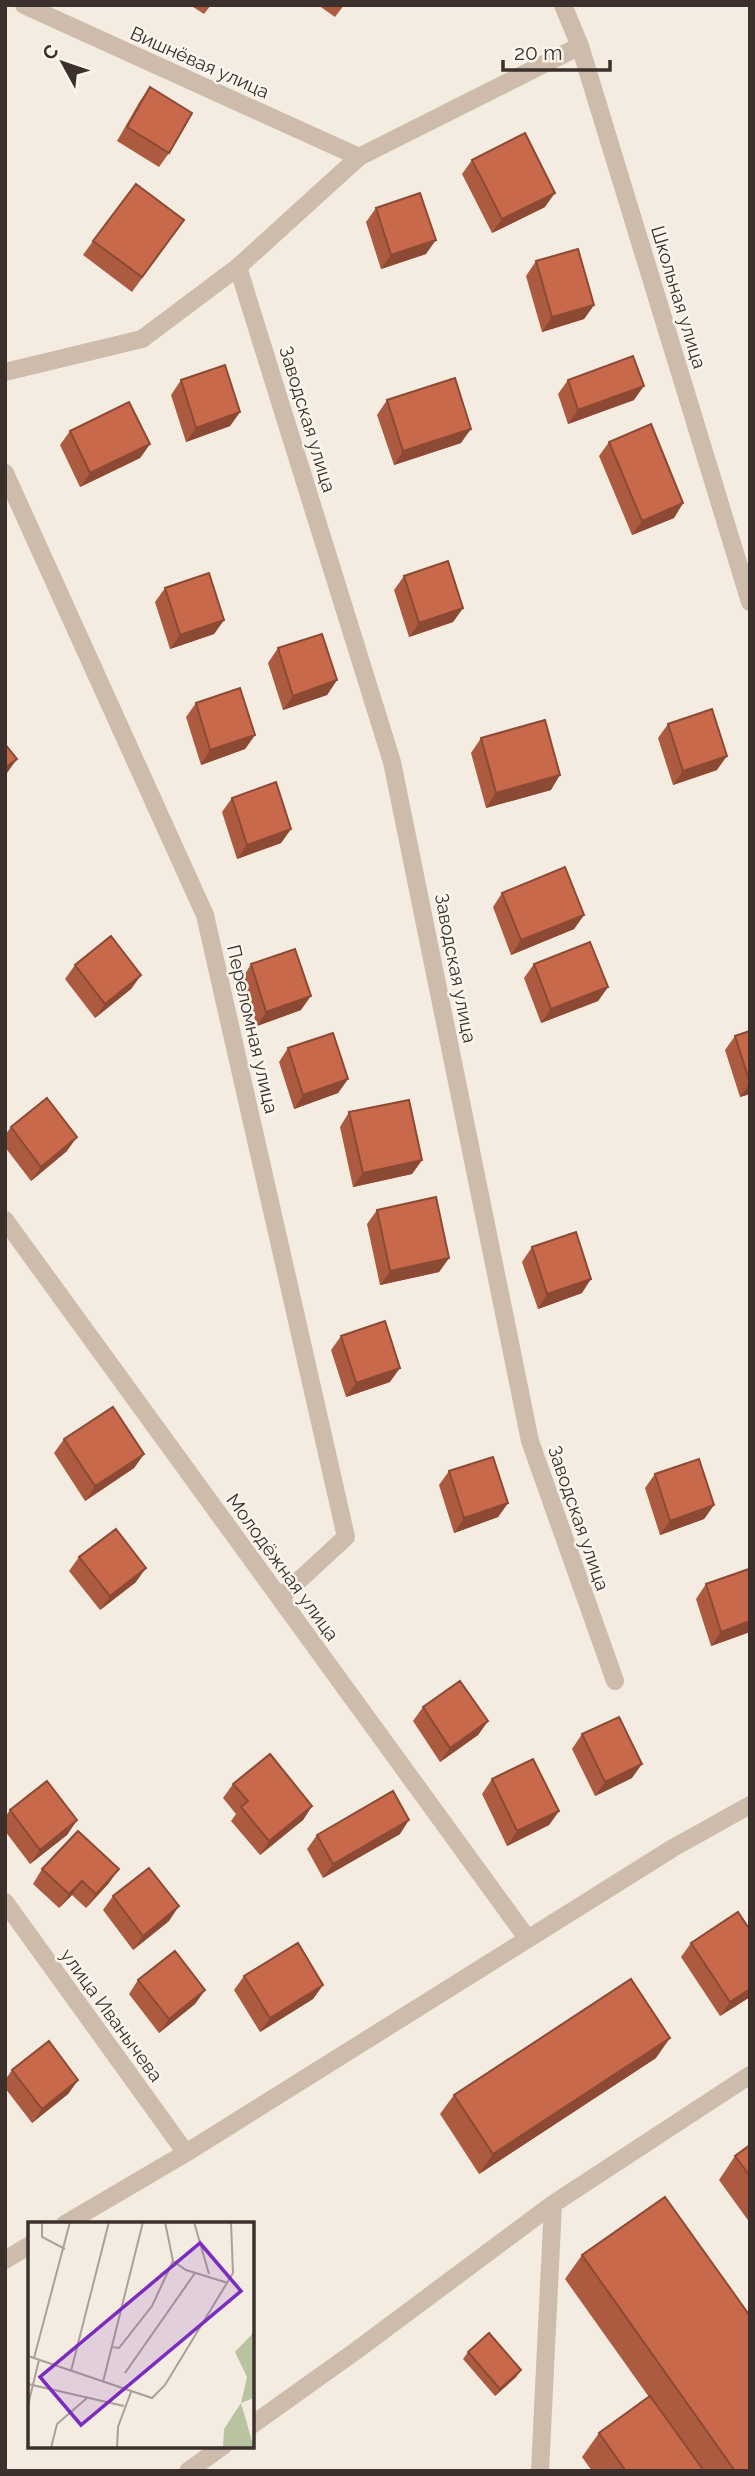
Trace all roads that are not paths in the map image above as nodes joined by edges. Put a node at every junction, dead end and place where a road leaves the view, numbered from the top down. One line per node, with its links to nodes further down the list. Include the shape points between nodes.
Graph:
1 (24, 5): 4 (street, Вишнёвая улица)
2 (563, 5): 3 (street, Школьная улица)
3 (580, 46): 4 (street); 8 (street, Школьная улица)
4 (359, 158): 5 (street)
5 (238, 267): 6 (street, via 142,339); 11 (street, Заводская улица, via 392,762 530,1441)
6 (5, 372)
7 (5, 473): 10 (street, Переломная улица, via 205,915 346,1537)
8 (750, 602)
9 (5, 1220): 10 (street, Молодёжная улица)
10 (280, 1598): 14 (street, Молодёжная улица)
11 (615, 1681)
12 (750, 1805): 14 (street)
13 (5, 1902): 16 (street, улица Иванычева)
14 (527, 1938): 16 (street)
15 (750, 2076): 17 (street)
16 (186, 2153): 18 (street)
17 (553, 2204): 21 (street); 24 (street)
18 (68, 2222)
19 (28, 2246): 20 (street)
20 (5, 2260)
21 (254, 2424)
22 (220, 2448): 23 (street)
23 (188, 2471)
24 (540, 2471)

